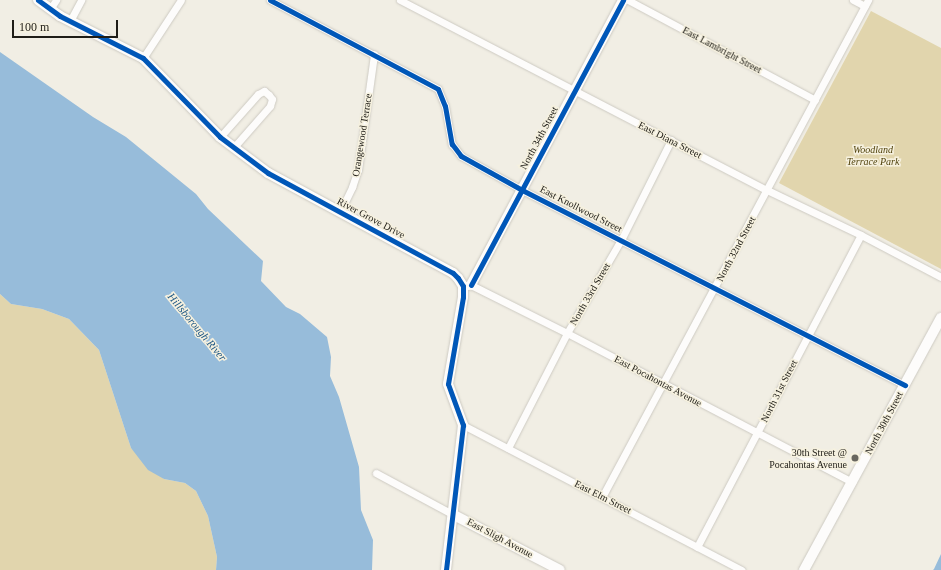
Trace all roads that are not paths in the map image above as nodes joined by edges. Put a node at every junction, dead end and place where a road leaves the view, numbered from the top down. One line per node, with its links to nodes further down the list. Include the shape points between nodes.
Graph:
1 (38, 0): 11 (street, River Grove Drive)
2 (56, 0): 11 (street)
3 (81, 0): 12 (street)
4 (181, 0): 14 (street)
5 (270, 0): 13 (street, East Knollwood Street)
6 (400, 0): 15 (street, East Diana Street)
7 (623, 0): 15 (street, North 34th Street)
8 (628, 0): 16 (street, East Lambright Street)
9 (853, 0): 10 (street)
10 (867, 3): 16 (street, North 32nd Street)
11 (50, 9): 12 (street, River Grove Drive)
12 (70, 21): 14 (street, River Grove Drive)
13 (374, 54): 20 (street, East Knollwood Street, via 438,89 445,106 452,144 461,156); 22 (street, Orangewood Terrace, via 358,170)
14 (143, 58): 17 (street, River Grove Drive)
15 (575, 91): 18 (street, East Diana Street); 20 (street, North 34th Street)
16 (815, 100): 21 (street, North 32nd Street)
17 (220, 137): 19 (street, River Grove Drive); 19 (street, via 258,94 264,91 272,99 270,106)
18 (671, 140): 21 (street, East Diana Street); 24 (street, North 33rd Street)
19 (234, 148): 22 (street, River Grove Drive, via 268,173)
20 (522, 190): 24 (street, East Knollwood Street); 26 (street, North 34th Street)
21 (767, 190): 23 (street, East Diana Street); 27 (street, North 32nd Street)
22 (340, 212): 26 (street, River Grove Drive, via 453,273)
23 (861, 234): 25 (street, East Diana Street); 30 (street, North 31st Street)
24 (621, 240): 27 (street, East Knollwood Street); 29 (street, North 33rd Street)
25 (941, 277)
26 (467, 286): 29 (street, East Pocahontas Avenue); 33 (street, via 448,384)
27 (715, 289): 30 (street, East Knollwood Street); 31 (street, North 32nd Street)
28 (941, 318): 32 (street, North 30th Street)
29 (568, 334): 31 (street, East Pocahontas Avenue); 35 (street, North 33rd Street)
30 (808, 334): 32 (street, East Knollwood Street); 34 (street, North 31st Street)
31 (662, 383): 34 (street, East Pocahontas Avenue); 38 (street, North 32nd Street)
32 (905, 385): 37 (street, North 30th Street)
33 (463, 425): 35 (street, East Elm Street); 39 (street)
34 (757, 433): 37 (street, East Pocahontas Avenue); 40 (street, North 31st Street)
35 (508, 448): 38 (street, East Elm Street)
36 (376, 473): 39 (street, East Sligh Avenue)
37 (852, 482): 44 (street, North 30th Street)
38 (602, 497): 40 (street, East Elm Street)
39 (454, 514): 41 (street); 42 (street, East Sligh Avenue)
40 (697, 547): 43 (street, East Elm Street)
41 (446, 570)
42 (560, 570)
43 (742, 570)
44 (804, 570)

